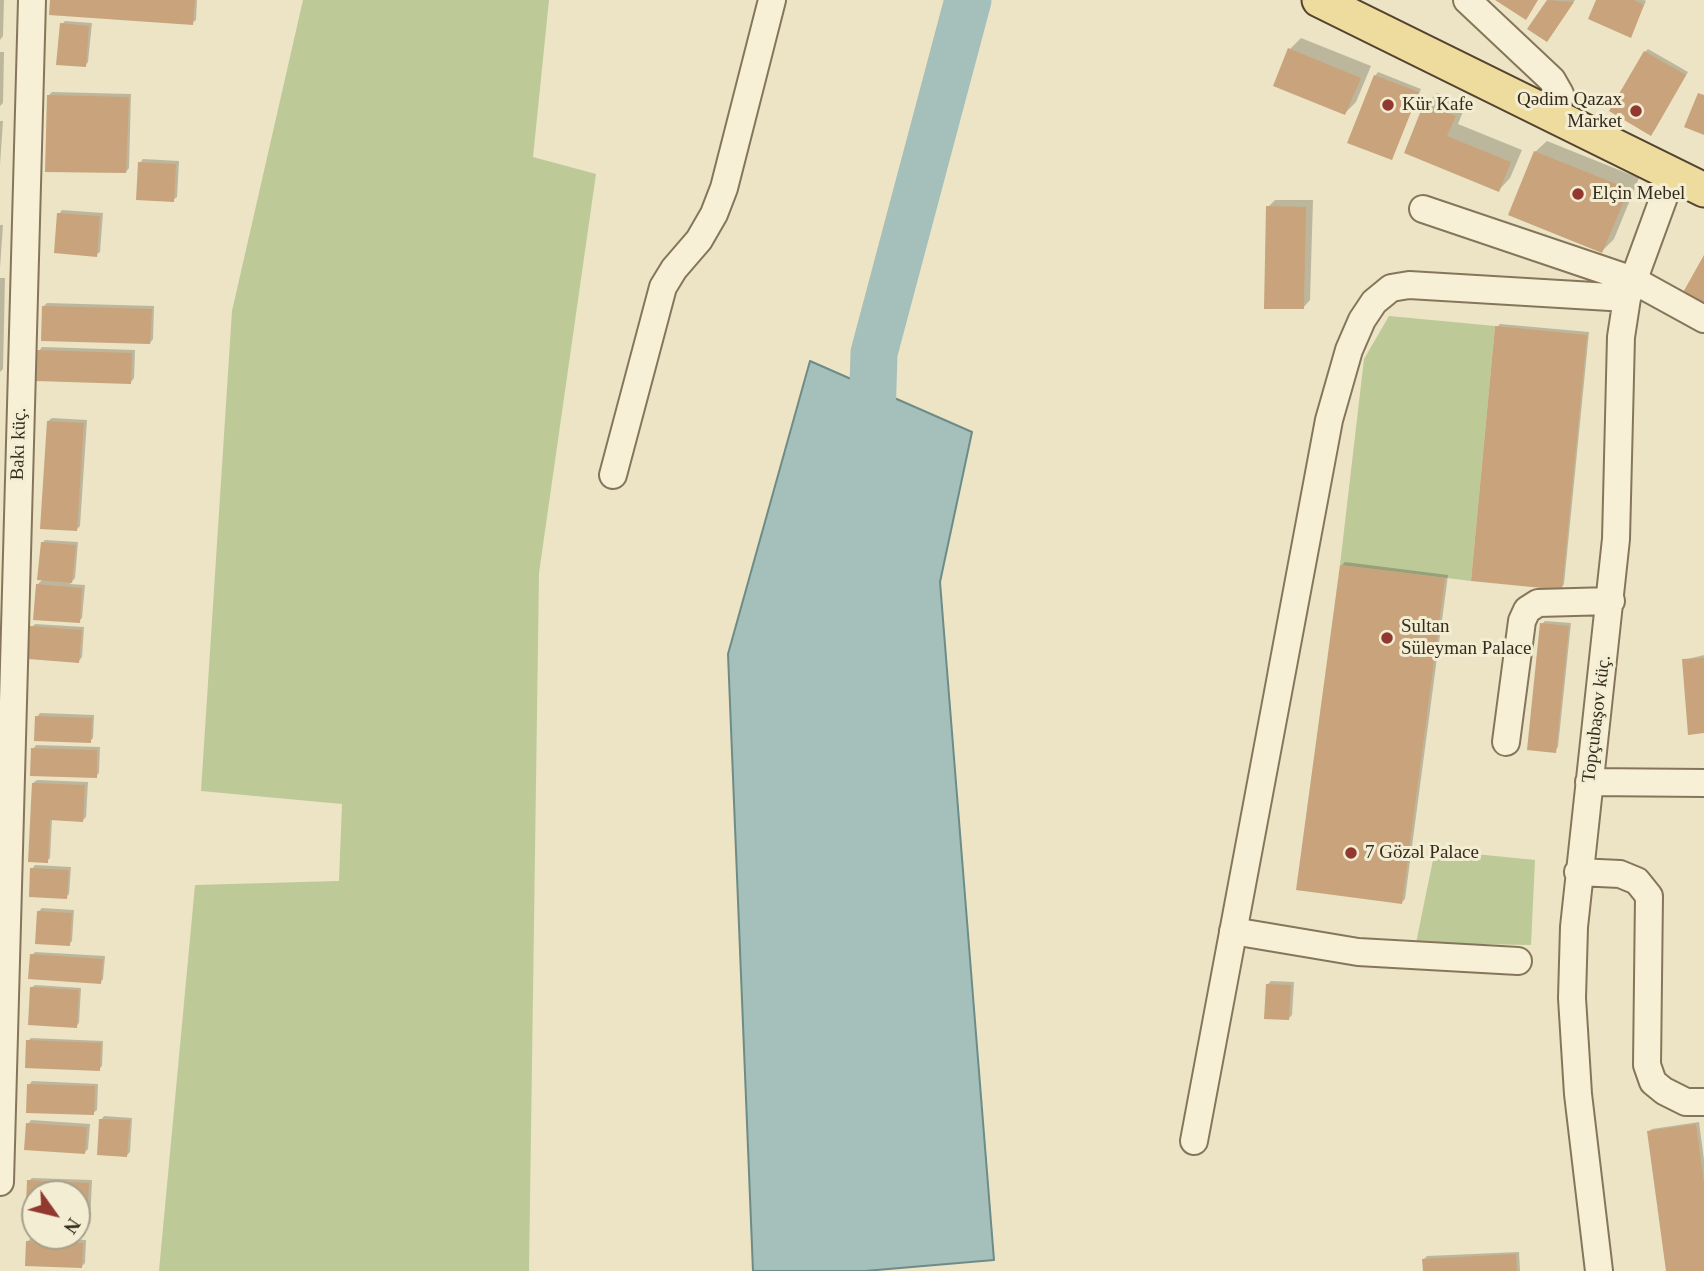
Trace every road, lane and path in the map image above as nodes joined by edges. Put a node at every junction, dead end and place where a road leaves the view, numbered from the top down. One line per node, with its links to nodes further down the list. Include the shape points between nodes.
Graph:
1 (32, 0): 13 (street, Bakı küç.)
2 (772, 0): 11 (street, via 724,188 699,240 663,287)
3 (1318, 0): 5 (main road)
4 (1467, 0): 5 (street, via 1552,80 1560,93)
5 (1556, 117): 6 (main road)
6 (1672, 174): 7 (main road); 9 (street, Topçubaşov küç.)
7 (1704, 190)
8 (1423, 209): 9 (street)
9 (1630, 289): 10 (street); 12 (street, Topçubaşov küç., via 1621,337); 19 (street, via 1409,285 1391,288 1362,320 1329,420)
10 (1704, 319)
11 (612, 475)
12 (1611, 601): 14 (street, via 1538,603 1527,610); 15 (street, Topçubaşov küç.)
13 (7, 632): 18 (street, Bakı küç.)
14 (1506, 742)
15 (1589, 782): 16 (street); 17 (street, Topçubaşov küç.)
16 (1704, 783)
17 (1578, 873): 21 (street, via 1620,874 1637,881 1648,896 1647,1065 1653,1082 1664,1091 1686,1102); 24 (street, Topçubaşov küç., via 1572,998)
18 (3, 920): 23 (street, Bakı küç.)
19 (1233, 931): 20 (street, via 1358,952); 22 (street)
20 (1518, 961)
21 (1704, 1102)
22 (1194, 1141)
23 (0, 1182)
24 (1599, 1271)

